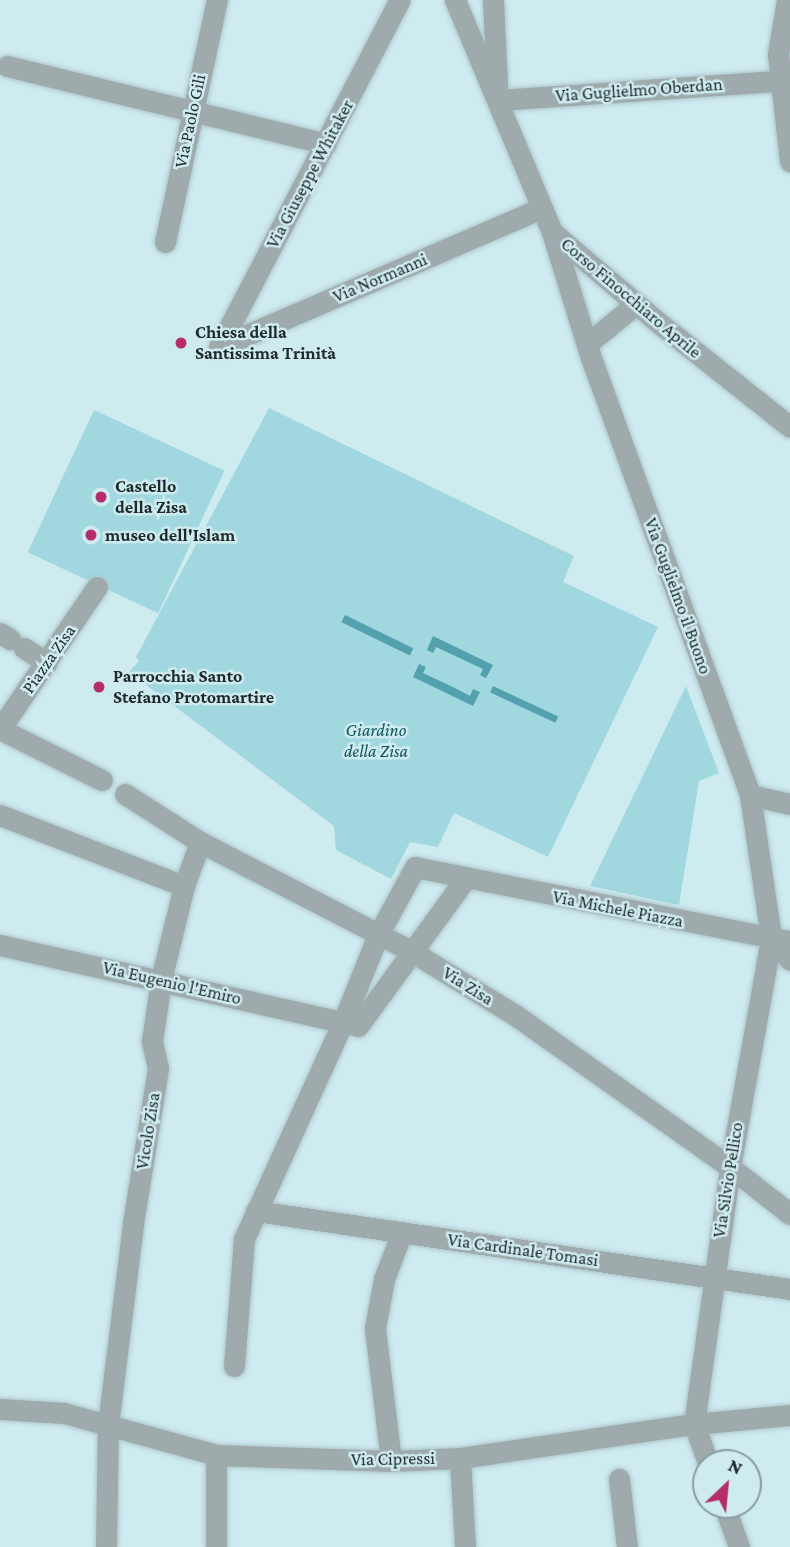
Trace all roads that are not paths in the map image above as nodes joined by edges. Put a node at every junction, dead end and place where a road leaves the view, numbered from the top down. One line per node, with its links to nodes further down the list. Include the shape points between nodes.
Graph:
1 (217, 0): 9 (street, Via Paolo Gili)
2 (400, 0): 10 (street, Via Giuseppe Whitaker)
3 (455, 0): 8 (street, Corso Finocchiaro Aprile)
4 (493, 0): 8 (street)
5 (787, 0): 7 (street, via 778,54)
6 (7, 66): 9 (street)
7 (780, 81): 8 (street, Via Guglielmo Oberdan); 11 (street)
8 (498, 100): 12 (street, Corso Finocchiaro Aprile)
9 (192, 111): 10 (street); 14 (street, Via Paolo Gili)
10 (326, 144): 17 (street, Via Giuseppe Whitaker)
11 (790, 161)
12 (541, 208): 13 (street, Corso Finocchiaro Aprile); 17 (street, Via Normanni)
13 (552, 232): 15 (street, Corso Finocchiaro Aprile); 16 (street, Via Guglielmo il Buono)
14 (164, 242)
15 (636, 304): 16 (street); 18 (street, Corso Finocchiaro Aprile)
16 (587, 344): 25 (street, Via Guglielmo il Buono)
17 (219, 347)
18 (789, 423)
19 (97, 587): 21 (street, Piazza Zisa)
20 (11, 640): 21 (street)
21 (47, 663): 22 (street, Piazza Zisa)
22 (0, 729): 23 (street)
23 (103, 780)
24 (125, 794): 28 (street, Via Zisa)
25 (750, 795): 26 (street); 32 (street, Via Guglielmo il Buono)
26 (790, 804)
27 (0, 815): 30 (street)
28 (200, 842): 30 (street, Vicolo Zisa); 31 (street, Via Zisa)
29 (465, 879): 31 (street, Via Michele Piazza, via 415,867); 32 (street, Via Michele Piazza); 34 (street)
30 (184, 886): 36 (street, Vicolo Zisa)
31 (378, 935): 34 (street, Via Zisa); 37 (street)
32 (781, 940): 35 (street); 38 (street, Via Silvio Pellico)
33 (0, 945): 36 (street, Via Eugenio l'Emiro)
34 (411, 951): 37 (street, via 358,1026); 38 (street, Via Zisa, via 515,1015)
35 (790, 960)
36 (161, 981): 37 (street, Via Eugenio l'Emiro); 48 (street, Vicolo Zisa, via 152,1041 158,1068)
37 (343, 1022): 39 (street)
38 (730, 1167): 40 (street, Via Zisa); 42 (street, Via Silvio Pellico)
39 (256, 1211): 41 (street, Via Cardinale Tomasi); 44 (street, via 244,1239)
40 (790, 1214)
41 (402, 1233): 42 (street, Via Cardinale Tomasi); 52 (street, via 384,1279 375,1328)
42 (713, 1278): 43 (street, Via Cardinale Tomasi); 47 (street, Via Silvio Pellico)
43 (790, 1289)
44 (234, 1366)
45 (0, 1409): 48 (street, Via Cipressi, via 64,1413)
46 (790, 1415): 47 (street, Via Cipressi)
47 (694, 1424): 49 (street); 51 (street, Via Cipressi)
48 (108, 1425): 50 (street, Via Cipressi); 55 (street, Vicolo Zisa)
49 (703, 1449)
50 (216, 1455): 52 (street, Via Cipressi); 56 (street)
51 (460, 1458): 52 (street, Via Cipressi); 57 (street)
52 (391, 1461)
53 (619, 1479): 58 (street)
54 (729, 1519): 59 (street)
55 (106, 1547)
56 (216, 1547)
57 (465, 1547)
58 (627, 1547)
59 (739, 1547)

